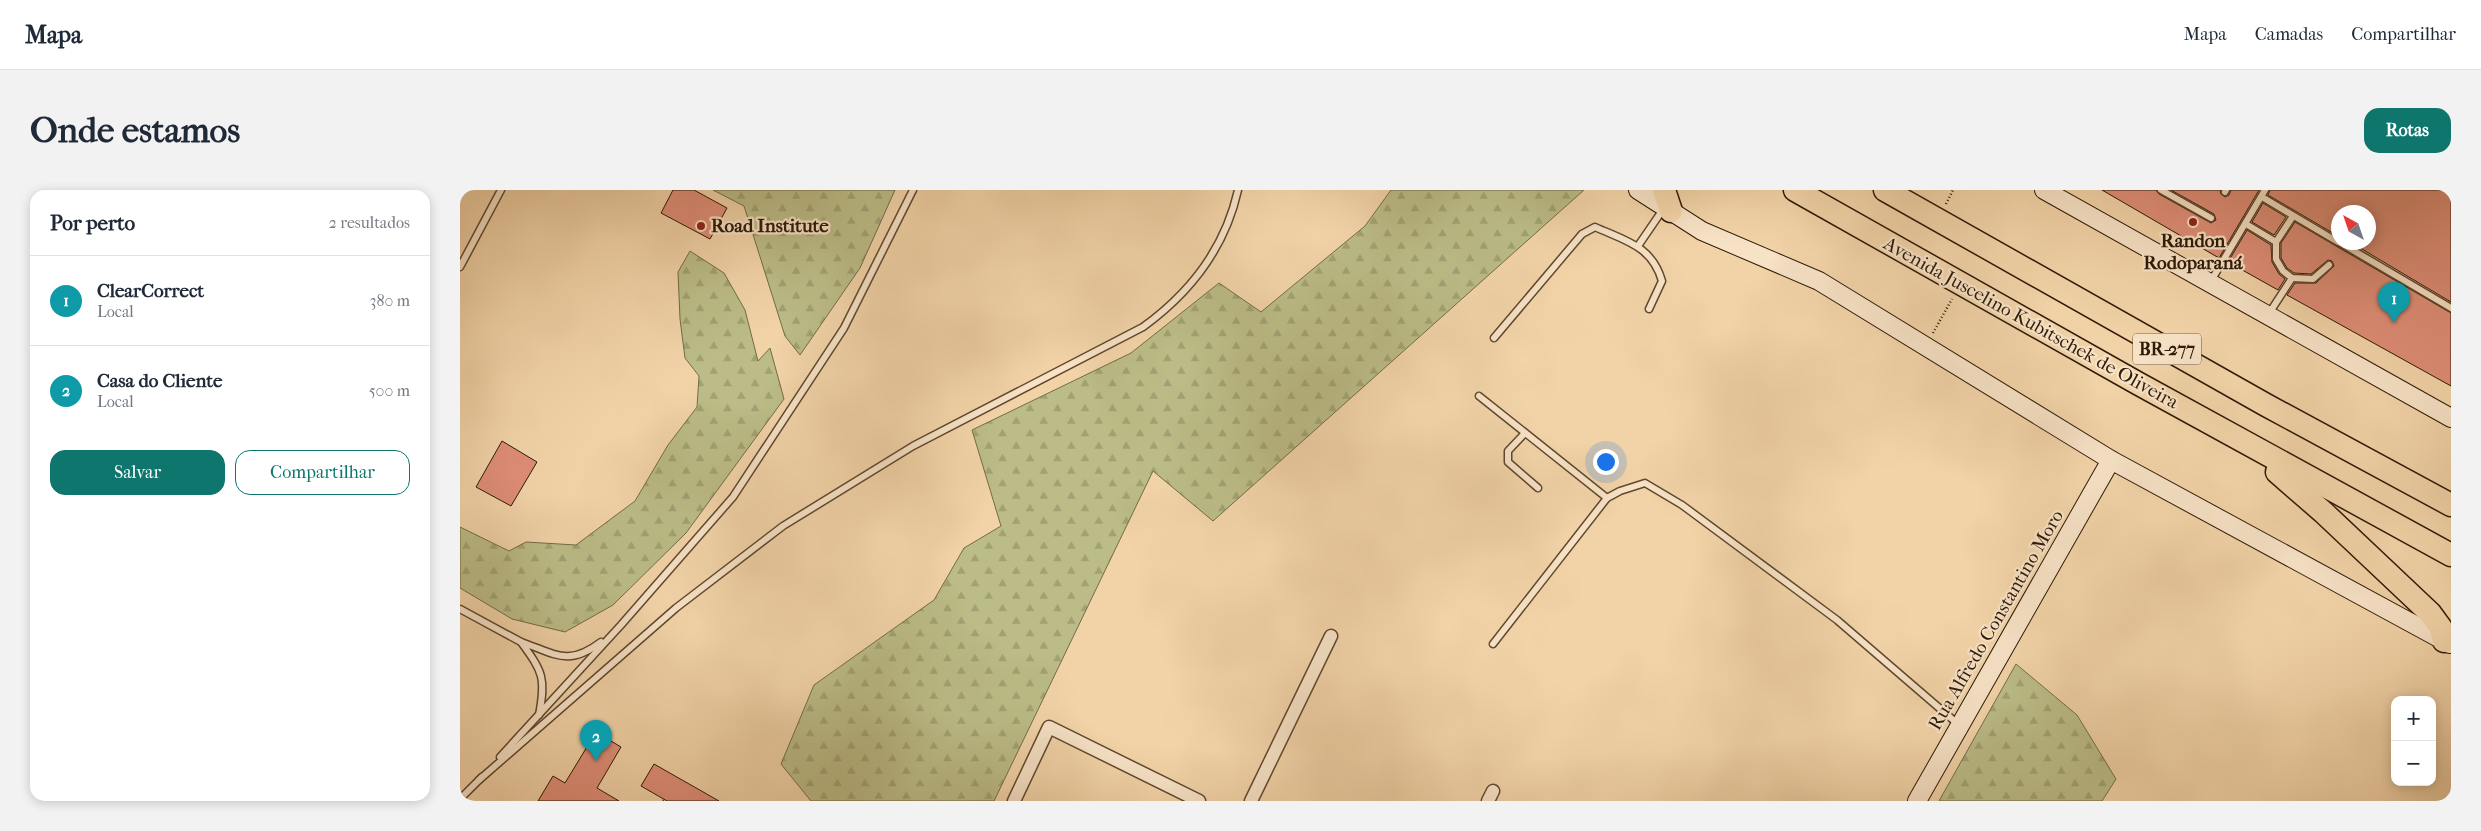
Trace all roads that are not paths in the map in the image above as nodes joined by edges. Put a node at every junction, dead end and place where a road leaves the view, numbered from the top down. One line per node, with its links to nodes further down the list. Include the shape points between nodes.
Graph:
1 (501, 190): 21 (lane)
2 (913, 190): 38 (lane, via 844,328 733,497)
3 (1238, 190): 45 (lane, via 1233,213 1215,252 1169,308 1142,328 913,446 783,526 676,608)
4 (1638, 190): 12 (street)
5 (1795, 190): 31 (highway, Avenida Juscelino Kubitschek de Oliveira / BR-277)
6 (1885, 190): 35 (highway, BR-277)
7 (2044, 190): 10 (street)
8 (2162, 190): 14 (lane)
9 (2265, 190): 11 (lane)
10 (2065, 196): 23 (street)
11 (2262, 197): 13 (lane); 15 (lane)
12 (1667, 202): 18 (lane); 32 (street, via 1702,231 1820,281)
13 (2293, 216): 16 (lane); 17 (lane)
14 (2210, 218)
15 (2246, 224): 17 (lane); 23 (lane)
16 (2331, 237)
17 (2276, 242): 22 (lane, via 2276,259)
18 (1638, 246): 25 (lane, via 1657,264 1662,281); 27 (lane, via 1595,228 1588,230)
19 (2353, 250): 24 (lane)
20 (2329, 265): 22 (lane, via 2314,279)
21 (460, 267)
22 (2292, 278): 26 (lane)
23 (2210, 284): 26 (street)
24 (2451, 308)
25 (1649, 310)
26 (2267, 316): 29 (street)
27 (1494, 338)
28 (1479, 396): 30 (lane)
29 (2451, 418)
30 (1525, 433): 33 (lane, via 1508,452 1508,462); 34 (lane)
31 (2238, 439): 36 (highway, Avenida Juscelino Kubitschek de Oliveira / BR-277); 41 (highway, via 2323,512 2430,613)
32 (2111, 460): 41 (street); 44 (street, Rua Alfredo Constantino Moro)
33 (1538, 488)
34 (1607, 498): 42 (lane); 44 (lane, via 1646,483 1682,505 1837,620)
35 (2451, 506)
36 (2451, 555)
37 (460, 608): 40 (lane)
38 (621, 625): 40 (lane, via 586,654 572,657 556,656); 43 (lane)
39 (1331, 636): 49 (street)
40 (521, 642): 43 (lane, via 543,676)
41 (2448, 643)
42 (1492, 644)
43 (539, 715): 45 (lane)
44 (1960, 726): 50 (street, Rua Alfredo Constantino Moro)
45 (479, 780): 46 (lane)
46 (460, 799)
47 (1014, 801): 48 (street, via 1049,727)
48 (1199, 801)
49 (1251, 801)
50 (1918, 801)

